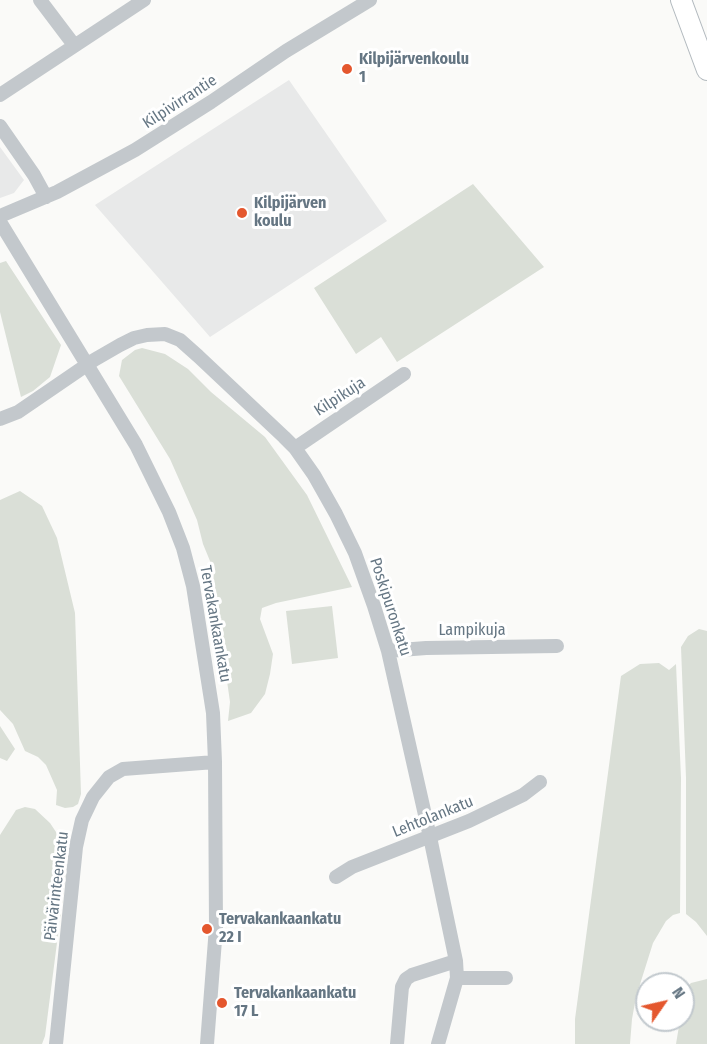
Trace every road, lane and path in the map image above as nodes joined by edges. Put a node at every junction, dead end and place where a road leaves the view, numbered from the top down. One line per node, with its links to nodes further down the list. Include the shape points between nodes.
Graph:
1 (40, 0): 5 (street)
2 (144, 0): 5 (street)
3 (370, 0): 9 (street, Kilpivirrantie, via 135,150)
4 (681, 0): 6 (street)
5 (74, 45): 7 (street)
6 (707, 70)
7 (0, 95)
8 (0, 126): 9 (street)
9 (46, 197): 10 (street, Kilpivirrantie)
10 (0, 216)
11 (0, 222): 12 (street, Tervakankaankatu)
12 (86, 366): 14 (street, Poskipuronkatu, via 18,412); 15 (street, Poskipuronkatu, via 134,338 165,334 180,340); 18 (street, Tervakankaankatu, via 136,445 183,548 208,676)
13 (404, 374): 15 (street, Kilpikuja)
14 (0, 419)
15 (295, 448): 17 (street, Poskipuronkatu, via 314,475 354,553)
16 (557, 646): 17 (street, Lampikuja)
17 (388, 651): 20 (street, Poskipuronkatu)
18 (215, 762): 25 (street, Päivärinteenkatu, via 123,769 109,777 93,797 82,820 76,847); 26 (street, Tervakankaankatu, via 216,927)
19 (540, 782): 20 (street, Lehtolankatu, via 523,795)
20 (430, 837): 21 (street, Lehtolankatu); 22 (street, Poskipuronkatu)
21 (336, 877)
22 (456, 961): 23 (street, Poskipuronkatu); 27 (street, via 406,979)
23 (457, 978): 24 (street); 28 (street, Poskipuronkatu)
24 (506, 978)
25 (56, 1044)
26 (207, 1044)
27 (397, 1044)
28 (438, 1044)

